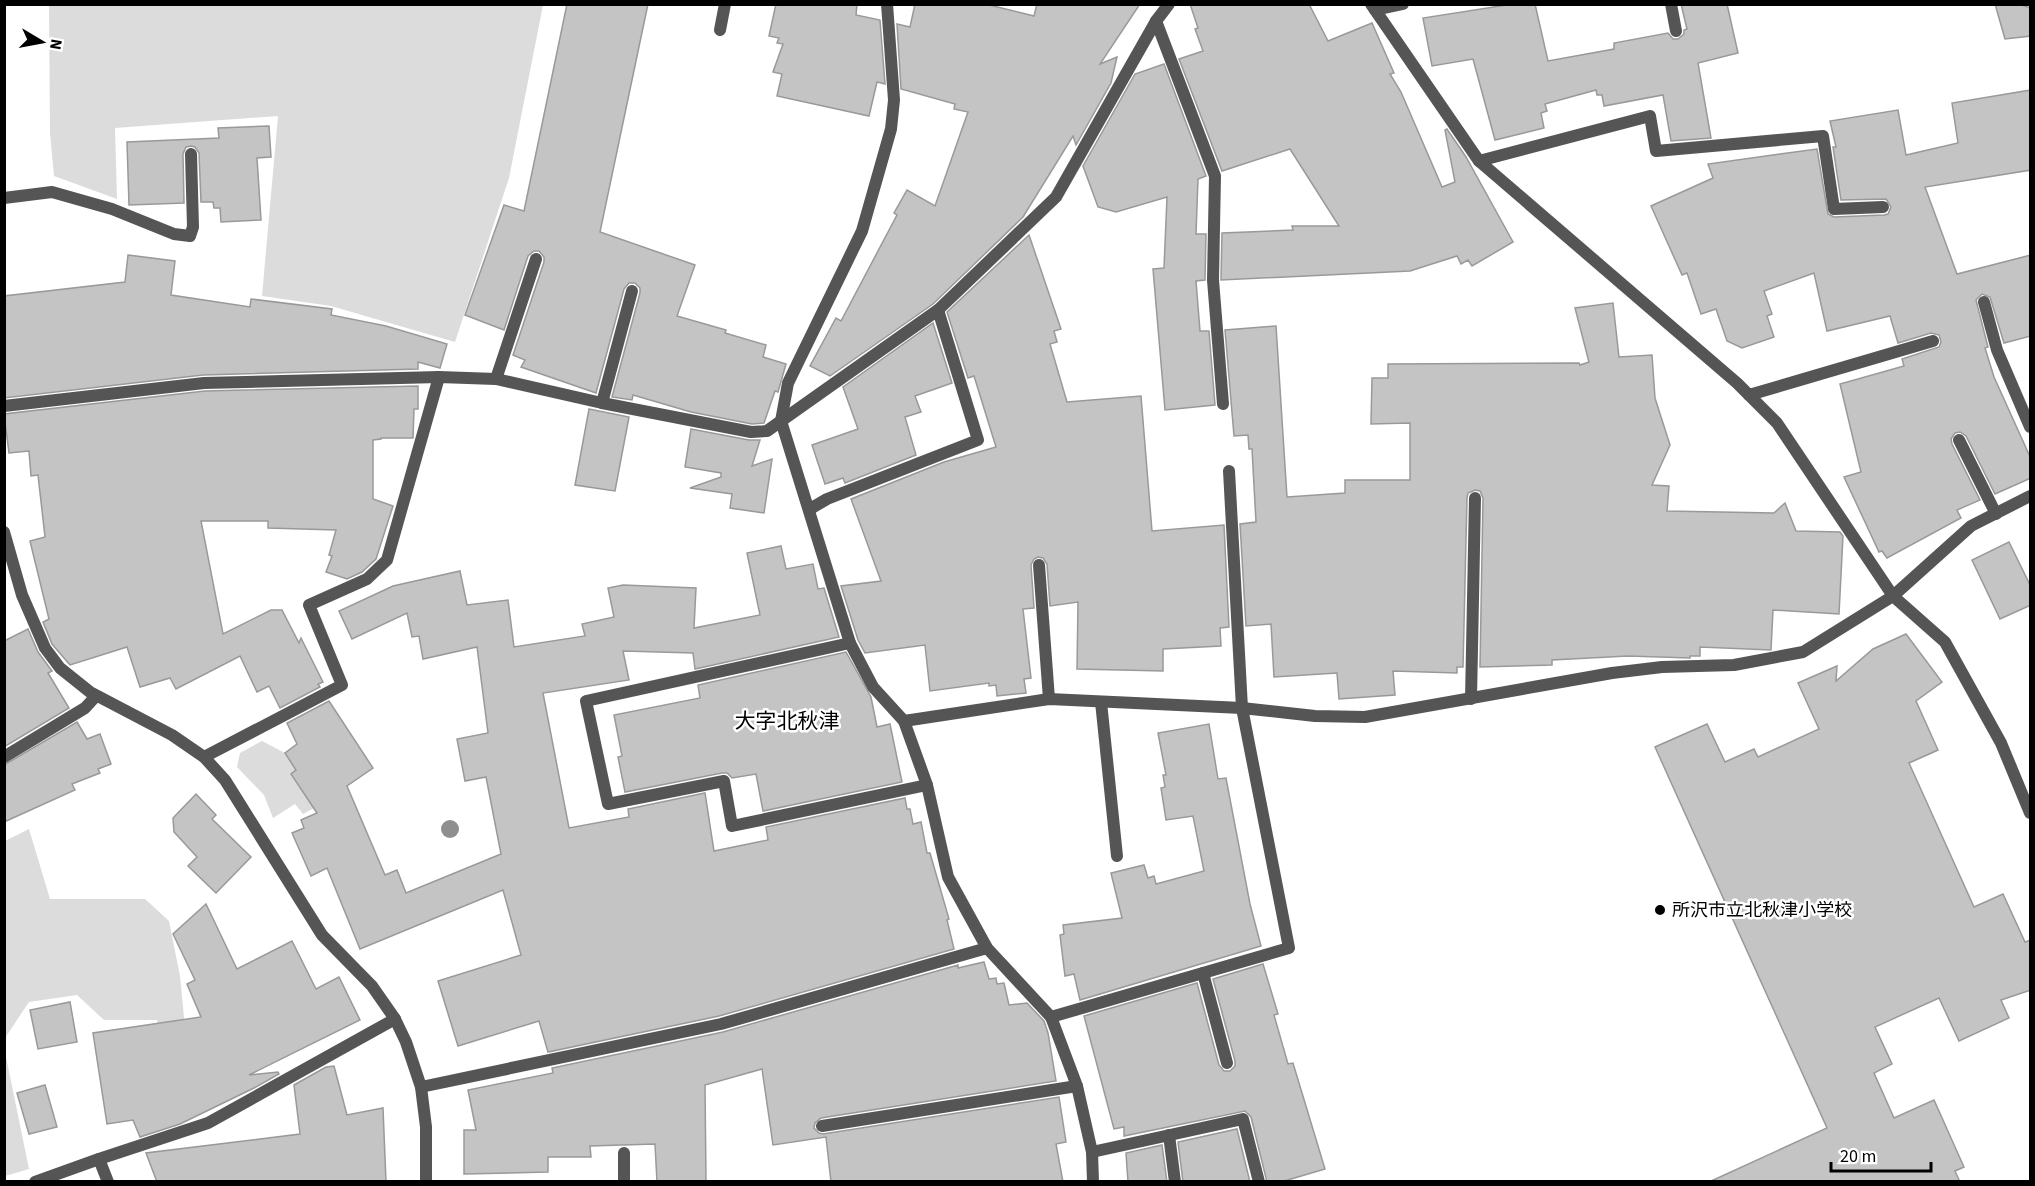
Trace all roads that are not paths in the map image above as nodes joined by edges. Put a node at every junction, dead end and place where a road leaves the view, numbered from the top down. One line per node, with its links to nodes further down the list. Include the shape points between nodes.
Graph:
1 (725, 4): 8 (street)
2 (887, 4): 25 (street, via 894,100 891,129 862,231 788,383)
3 (1169, 4): 7 (street)
4 (1403, 4): 6 (street)
5 (1671, 4): 9 (street)
6 (1373, 7): 11 (street)
7 (1156, 21): 17 (street, via 1056,197); 23 (street, via 1215,176 1213,280)
8 (720, 30)
9 (1676, 31)
10 (191, 154): 12 (street, via 190,236 52,192)
11 (1479, 161): 13 (street, via 1650,116 1656,151 1823,136 1834,209); 21 (street)
12 (4, 198)
13 (1883, 207)
14 (536, 259): 20 (street)
15 (632, 291): 22 (street)
16 (1984, 302): 26 (street, via 1997,350)
17 (938, 310): 25 (street); 31 (street, via 978,440)
18 (1933, 341): 21 (street)
19 (439, 377): 20 (street); 24 (street, via 204,383); 44 (street, via 387,560 367,579 309,606 342,685)
20 (496, 379): 22 (street)
21 (1749, 395): 35 (street, via 1777,423)
22 (602, 403): 25 (street, via 751,432 767,430)
23 (1222, 404)
24 (4, 406)
25 (781, 422): 31 (street)
26 (2031, 427)
27 (1959, 440): 32 (street)
28 (1229, 471): 41 (street)
29 (2031, 496): 32 (street)
30 (1475, 498): 39 (street)
31 (810, 509): 36 (street)
32 (1996, 514): 35 (street, via 1971,526)
33 (4, 532): 37 (street, via 22,595 45,648 60,668)
34 (1040, 565): 38 (street)
35 (1893, 596): 39 (street, via 1803,652 1734,665 1612,673); 46 (street, via 1945,642 2001,743)
36 (850, 643): 42 (street, via 873,687); 45 (street, via 586,701 608,804 724,781 732,826)
37 (96, 696): 43 (street, via 85,708); 44 (street, via 172,735)
38 (1049, 699): 40 (street); 42 (street)
39 (1471, 699): 41 (street, via 1365,717)
40 (1101, 702): 41 (street); 47 (street)
41 (1242, 708): 49 (street, via 1289,948)
42 (904, 721): 45 (street)
43 (4, 757)
44 (204, 757): 51 (street, via 225,780 322,935 372,986)
45 (927, 785): 48 (street, via 948,877)
46 (2031, 813)
47 (1118, 856)
48 (987, 948): 50 (street); 54 (street, via 721,1024)
49 (1203, 973): 50 (street); 52 (street)
50 (1051, 1017): 53 (street)
51 (395, 1019): 54 (street); 59 (street, via 208,1123)
52 (1227, 1063)
53 (1077, 1086): 55 (street); 57 (street)
54 (421, 1087): 60 (street)
55 (822, 1126)
56 (1169, 1135): 57 (street); 65 (street); 66 (street, via 1243,1119)
57 (1092, 1152): 64 (street)
58 (624, 1153): 63 (street)
59 (99, 1159): 61 (street); 62 (street)
60 (428, 1181)
61 (35, 1182)
62 (108, 1182)
63 (624, 1182)
64 (1094, 1182)
65 (1175, 1182)
66 (1259, 1182)

